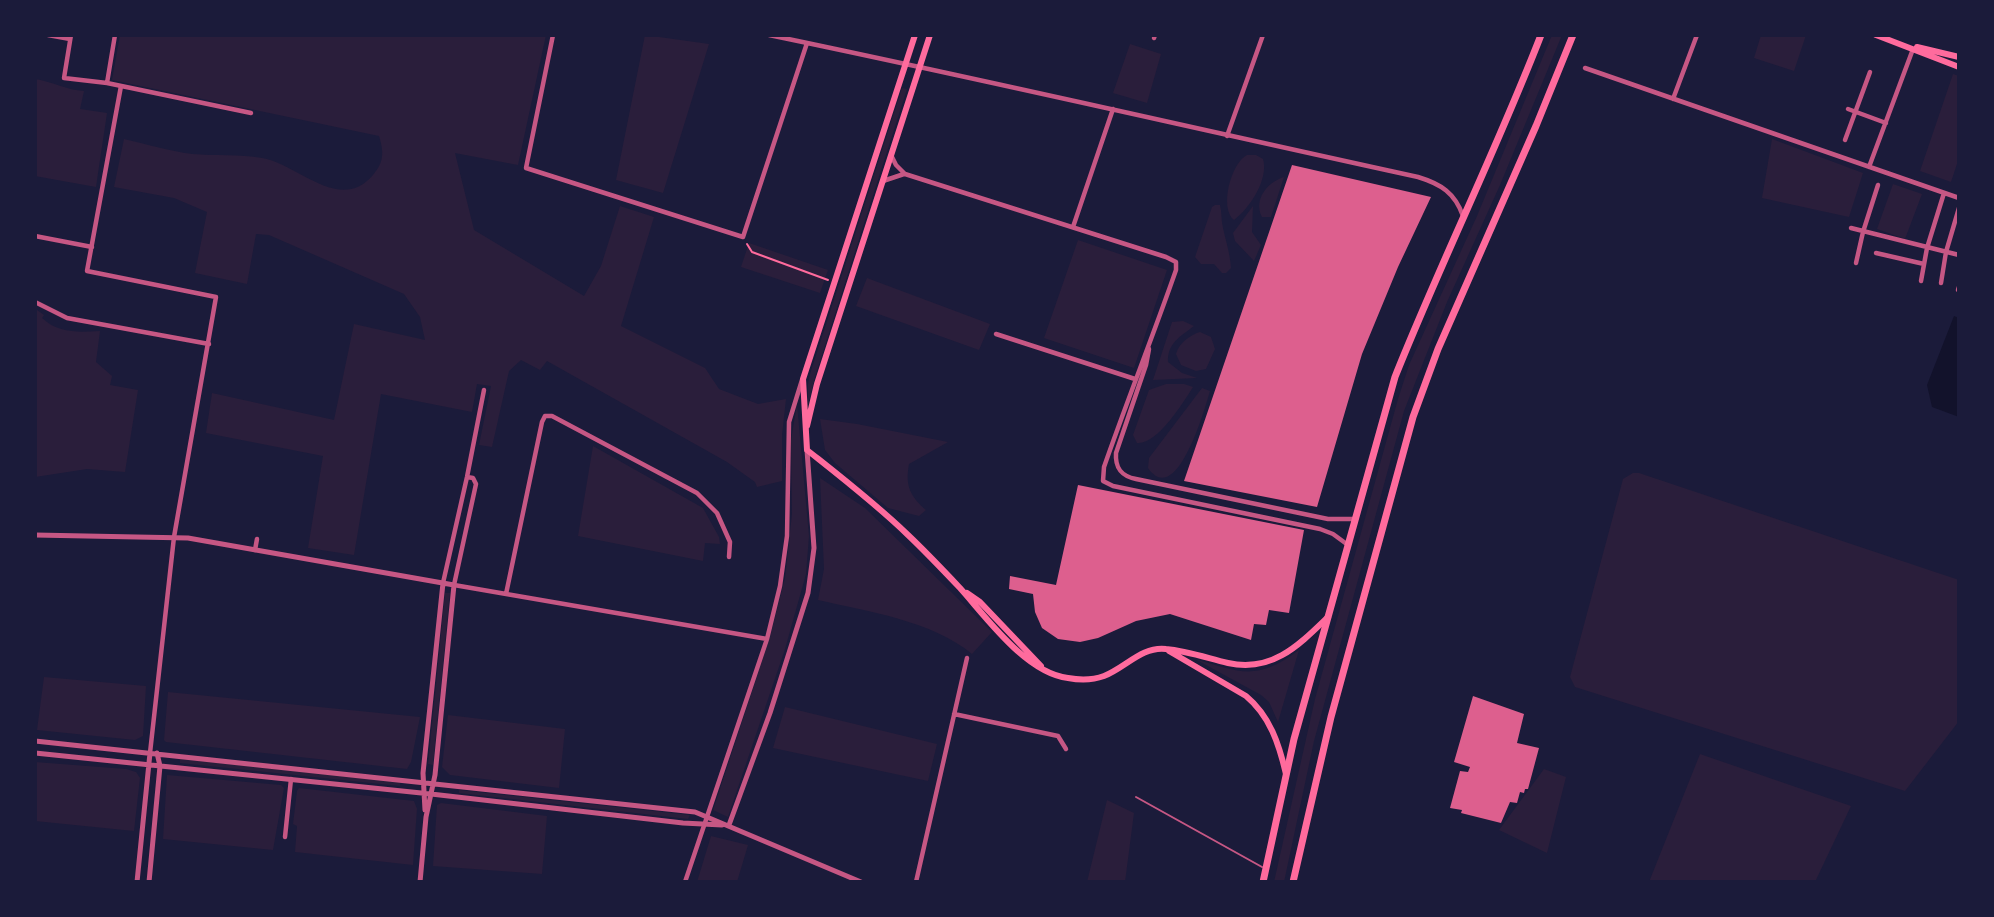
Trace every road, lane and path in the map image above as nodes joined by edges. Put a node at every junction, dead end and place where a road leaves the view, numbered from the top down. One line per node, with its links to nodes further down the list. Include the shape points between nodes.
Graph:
1 (48, 35): 12 (street)
2 (115, 35): 22 (street)
3 (553, 35): 45 (street, via 526,168)
4 (769, 35): 14 (street)
5 (915, 35): 17 (main road)
6 (930, 35): 18 (main road)
7 (1263, 35): 30 (street)
8 (1541, 35): 40 (highway)
9 (1573, 35): 110 (highway, via 1413,417 1331,717)
10 (1697, 35): 24 (street)
11 (1876, 35): 13 (main road)
12 (71, 37): 22 (street, via 64,78)
13 (1893, 38): 15 (main road); 16 (main road)
14 (807, 43): 17 (street); 45 (street)
15 (1913, 49): 19 (main road); 29 (street)
16 (1959, 57)
17 (906, 63): 18 (street); 59 (main road)
18 (920, 66): 25 (street); 32 (main road)
19 (1959, 66)
20 (1585, 68): 24 (street)
21 (1870, 72): 27 (street)
22 (107, 83): 23 (street)
23 (121, 86): 28 (street); 46 (street)
24 (1673, 99): 33 (street)
25 (1113, 109): 30 (street); 41 (street)
26 (1848, 109): 27 (street)
27 (1855, 112): 29 (street); 31 (street)
28 (251, 113)
29 (1885, 123): 33 (street)
30 (1227, 136): 40 (street, via 1436,183 1450,192)
31 (1845, 141)
32 (891, 153): 34 (street); 35 (main road)
33 (1869, 167): 37 (street)
34 (905, 174): 35 (street); 41 (street)
35 (882, 181): 62 (main road)
36 (1878, 185): 43 (street)
37 (1944, 193): 38 (street); 47 (street)
38 (1959, 198)
39 (1959, 208): 48 (street)
40 (1464, 218): 66 (highway, via 1395,377)
41 (1073, 227): 60 (street, via 1175,262)
42 (1851, 228): 43 (street)
43 (1863, 232): 47 (street); 51 (street)
44 (35, 236): 46 (street)
45 (743, 237): 53 (path, via 752,252)
46 (92, 247): 58 (street, via 87,271 216,297)
47 (1927, 248): 48 (street); 52 (street)
48 (1946, 252): 50 (street); 55 (street)
49 (1876, 253): 52 (street)
50 (1959, 254)
51 (1856, 263)
52 (1924, 264): 54 (street)
53 (828, 280)
54 (1921, 281)
55 (1941, 283)
56 (35, 302): 58 (street, via 66,318)
57 (996, 334): 60 (street)
58 (209, 344): 69 (street)
59 (803, 379): 62 (main road); 81 (street, via 789,422 787,536)
60 (1138, 380): 65 (street, via 1116,453 1122,474); 67 (street, via 1104,467 1103,481)
61 (484, 390): 64 (street)
62 (805, 432): 63 (main road)
63 (807, 450): 76 (main road, via 880,509); 100 (street, via 814,548 808,593 771,713)
64 (467, 477): 74 (street); 75 (street, via 476,484)
65 (1301, 514): 66 (street); 67 (street)
66 (1355, 519): 71 (highway)
67 (1299, 524): 71 (street, via 1327,531)
68 (35, 536): 69 (street)
69 (174, 537): 72 (street); 89 (street)
70 (257, 539): 72 (street)
71 (1348, 545): 78 (highway)
72 (255, 550): 74 (street)
73 (729, 557): 77 (street, via 730,542 717,513 696,493 545,416)
74 (443, 583): 75 (street); 94 (street)
75 (454, 585): 77 (street); 95 (street)
76 (961, 589): 79 (main road); 80 (main road)
77 (506, 594): 81 (street)
78 (1328, 617): 82 (main road, via 1284,656 1261,664 1230,663); 92 (highway)
79 (1009, 626): 80 (main road); 84 (main road)
80 (996, 628): 84 (main road)
81 (767, 639): 98 (street)
82 (1165, 648): 84 (main road, via 1144,653 1093,679); 92 (main road, via 1257,705 1272,728)
83 (967, 658): 85 (street)
84 (1044, 671)
85 (954, 714): 87 (street, via 1058,736); 108 (street)
86 (35, 741): 89 (street)
87 (1066, 749)
88 (35, 753): 90 (street)
89 (154, 753): 90 (street); 91 (street); 94 (street)
90 (148, 765): 91 (street); 103 (street)
91 (160, 766): 93 (street); 104 (street)
92 (1286, 775): 102 (highway)
93 (291, 779): 96 (street); 101 (street)
94 (423, 781): 95 (street); 96 (street)
95 (433, 783): 96 (street); 98 (street)
96 (427, 793): 99 (street); 105 (street)
97 (1136, 797): 102 (lane)
98 (706, 816): 99 (street); 100 (street)
99 (704, 824): 100 (street); 106 (street)
100 (729, 825): 107 (street)
101 (285, 837)
102 (1266, 869): 109 (highway)
103 (137, 882)
104 (149, 882)
105 (419, 882)
106 (685, 882)
107 (861, 882)
108 (916, 882)
109 (1263, 882)
110 (1293, 882)

